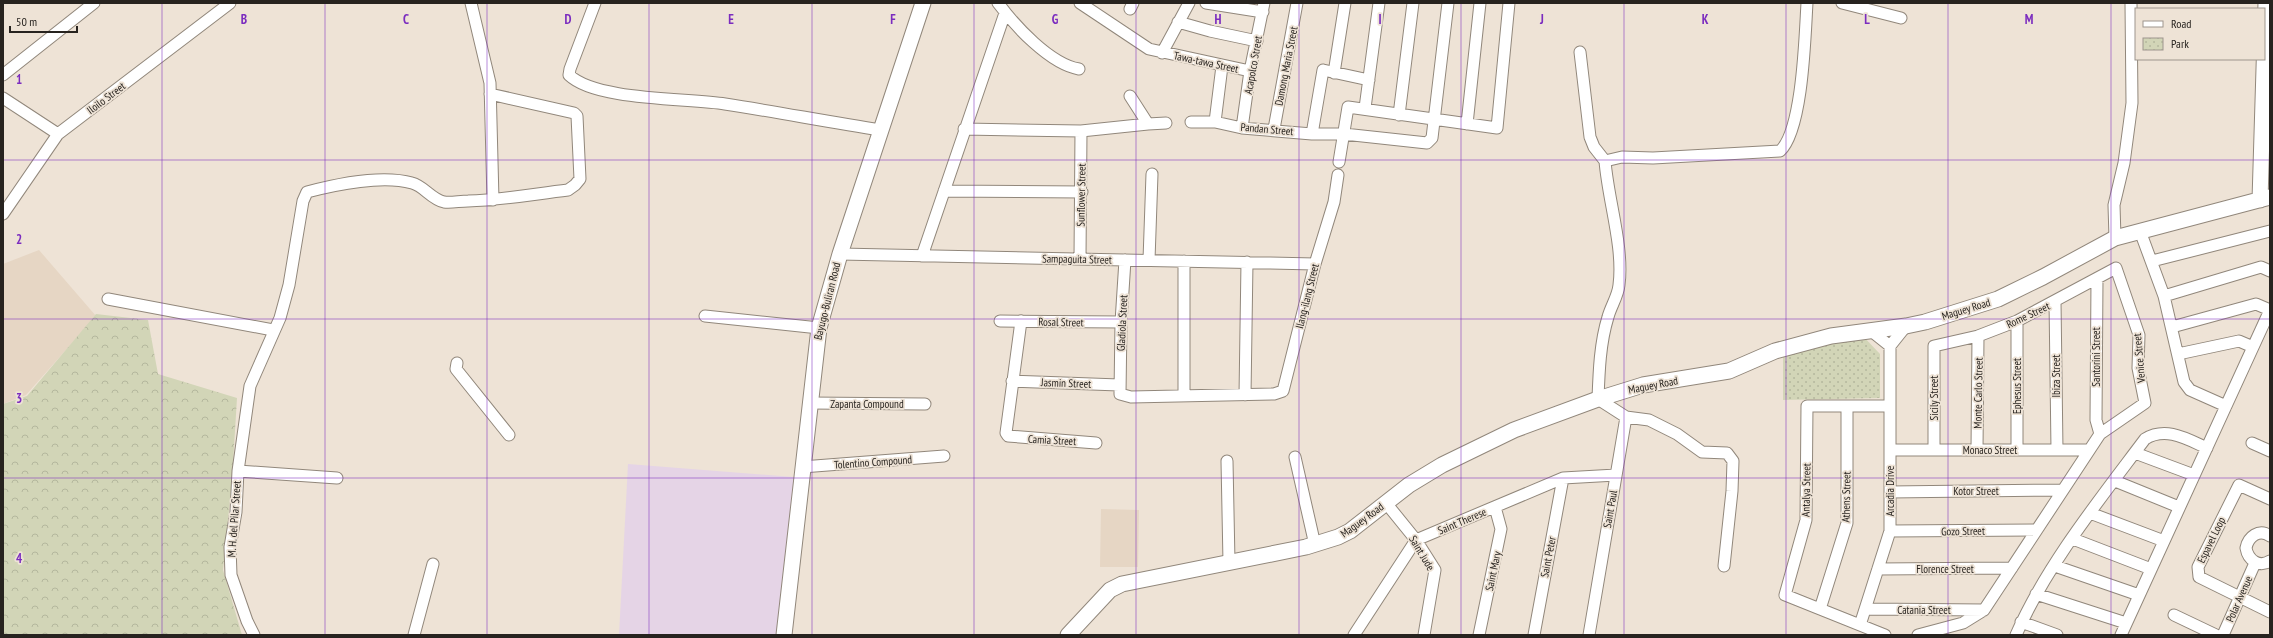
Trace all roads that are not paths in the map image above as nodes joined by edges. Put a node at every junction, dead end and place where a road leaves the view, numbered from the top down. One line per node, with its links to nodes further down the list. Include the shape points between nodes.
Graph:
1 (94, 3): 32 (street)
2 (230, 3): 50 (street, Iloilo Street)
3 (471, 3): 34 (street, via 487,62)
4 (595, 3): 48 (street, via 570,69 570,75 578,83 665,100 723,104)
5 (922, 3): 48 (street, Bayugo-Buliran Road)
6 (998, 3): 22 (street)
7 (1080, 3): 27 (street, Tawa-tawa Street, via 1149,49)
8 (1189, 3): 24 (street)
9 (1206, 3): 21 (street)
10 (1297, 3): 47 (street, Damong Maria Street)
11 (1345, 3): 31 (street)
12 (1379, 3): 33 (street)
13 (1413, 3): 38 (street)
14 (1448, 3): 39 (street)
15 (1480, 3): 44 (street)
16 (1509, 3): 44 (street, via 1497,128)
17 (1807, 3): 53 (street, via 1804,63 1798,104 1788,137 1780,151 1653,158 1622,157)
18 (1842, 3): 23 (street)
19 (2131, 3): 64 (street, via 2132,103 2124,162 2114,205)
20 (2266, 3): 59 (street)
21 (1264, 8): 25 (street, Acapolco Street)
22 (1005, 13): 29 (street, via 1051,57 1070,67); 46 (street)
23 (1901, 18)
24 (1178, 22): 25 (street, via 1210,32); 27 (street)
25 (1257, 41): 30 (street, Acapolco Street)
26 (1580, 52): 53 (street, via 1590,137)
27 (1162, 53): 28 (street, Tawa-tawa Street)
28 (1222, 66): 30 (street, Tawa-tawa Street); 42 (street)
29 (1079, 68)
30 (1250, 72): 45 (street, Acapolco Street)
31 (1334, 72): 33 (street); 51 (street, via 1323,70)
32 (3, 75)
33 (1369, 80): 37 (street)
34 (490, 94): 60 (street); 60 (street, via 574,113 580,179 568,190)
35 (1130, 96): 43 (street)
36 (3, 98): 50 (street)
37 (1365, 108): 38 (street); 52 (street, via 1348,107)
38 (1399, 115): 39 (street)
39 (1433, 120): 44 (street); 52 (street, Pandan Street, via 1431,139 1426,144)
40 (1166, 122): 43 (street)
41 (1191, 122): 42 (street, Pandan Street)
42 (1215, 122): 45 (street, Pandan Street)
43 (1148, 124): 49 (street)
44 (1467, 124)
45 (1242, 128): 47 (street, Pandan Street)
46 (964, 129): 49 (street); 57 (street)
47 (1274, 129): 51 (street, Pandan Street)
48 (881, 130): 65 (street, Bayugo-Buliran Road)
49 (1081, 131): 58 (street, Sunflower Street)
50 (58, 134): 61 (street, Iloilo Street)
51 (1312, 134): 52 (street, Pandan Street)
52 (1344, 134): 54 (street)
53 (1605, 161): 101 (street, via 1620,265 1619,286 1602,342)
54 (1339, 162)
55 (1152, 174): 69 (street)
56 (1338, 175): 73 (street, Ilang-ilang Street, via 1334,202)
57 (944, 191): 58 (street); 66 (street)
58 (1082, 192): 67 (street, Sunflower Street)
59 (2265, 198): 62 (street, Maguey Road)
60 (493, 200): 89 (street, M. H. del Pilar Street, via 443,202 415,184 400,180 381,180 307,192 303,201 289,285 280,318)
61 (3, 214)
62 (2140, 231): 64 (street, Maguey Road); 71 (street)
63 (2270, 231): 71 (street)
64 (2115, 238): 86 (street, Maguey Road, via 1998,299)
65 (840, 254): 66 (street, Sampaguita Street); 88 (street, Bayugo-Buliran Road)
66 (922, 256): 67 (street, Sampaguita Street)
67 (1080, 259): 68 (street, Sampaguita Street)
68 (1125, 260): 69 (street, Sampaguita Street); 85 (street, Gladiola Street)
69 (1149, 260): 70 (street, Sampaguita Street)
70 (1184, 261): 72 (street, Sampaguita Street); 99 (street)
71 (2152, 261): 77 (street)
72 (1247, 262): 73 (street, Sampaguita Street); 100 (street)
73 (1315, 264): 100 (street, Ilang-ilang Street, via 1283,391 1274,394)
74 (2116, 268): 76 (street, Rome Street); 108 (street, Venice Street, via 2139,335 2138,368 2145,403)
75 (2270, 271): 77 (street, via 2261,267)
76 (2097, 279): 79 (street, Rome Street); 108 (street, Santorini Street, via 2096,420)
77 (2164, 296): 87 (street)
78 (108, 299): 89 (street)
79 (2055, 301): 84 (street, Rome Street); 117 (street, Ibiza Street)
80 (2270, 310): 87 (street, via 2256,304); 93 (street)
81 (705, 316): 88 (street)
82 (1000, 321): 83 (street, Rosal Street)
83 (1021, 321): 85 (street, Rosal Street); 97 (street)
84 (2017, 321): 91 (street, Rome Street); 116 (street, Ephesus Street)
85 (1121, 322): 98 (street, Gladiola Street)
86 (1906, 326): 90 (street, Maguey Road); 94 (street)
87 (2172, 327): 95 (street)
88 (819, 328): 102 (street, Bayugo-Buliran Road)
89 (273, 330): 125 (street, M. H. del Pilar Street, via 250,386)
90 (1870, 330): 94 (street); 101 (street, Maguey Road, via 1831,336 1775,351 1729,371 1643,385)
91 (1978, 336): 92 (street, Rome Street); 115 (street, Monte Carlo Street)
92 (1934, 346): 114 (street, Sicily Street)
93 (2253, 347): 95 (street, via 2240,341); 106 (street)
94 (1890, 349): 105 (street, Arcadia Drive)
95 (2178, 354): 106 (street, via 2184,382 2190,390)
96 (457, 363): 109 (street, via 456,369)
97 (1012, 381): 98 (street, Jasmin Street); 110 (street, Camia Street, via 1006,433 1008,436)
98 (1119, 385): 99 (street, via 1120,394 1125,396)
99 (1184, 395): 100 (street)
100 (1245, 395)
101 (1598, 398): 107 (street); 134 (street, Maguey Road, via 1514,430 1442,464)
102 (809, 403): 103 (street, Zapanta Compound); 124 (street, Bayugo-Buliran Road)
103 (925, 404)
104 (1847, 406): 105 (street, Antalya Street); 157 (street, Athens Street, via 1847,523); 157 (street, Antalya Street, via 1807,406 1806,520 1785,594)
105 (1890, 406): 113 (street, Arcadia Drive)
106 (2226, 406): 112 (street)
107 (1626, 417): 126 (street, Saint Paul); 149 (street, via 1649,420 1677,434 1702,452 1727,453 1733,460)
108 (2100, 434): 118 (street)
109 (509, 435)
110 (1096, 442)
111 (2252, 443): 119 (street)
112 (2207, 448): 120 (street, via 2178,435 2159,434 2146,439); 127 (street)
113 (1890, 450): 114 (street, Monaco Street); 132 (street, Arcadia Drive)
114 (1934, 450): 115 (street, Monaco Street)
115 (1977, 450): 116 (street, Monaco Street)
116 (2017, 450): 117 (street, Monaco Street)
117 (2056, 450): 118 (street, Monaco Street)
118 (2089, 450): 131 (street)
119 (2270, 451)
120 (2135, 453): 127 (street); 130 (street)
121 (944, 456): 124 (street, Tolentino Compound)
122 (1295, 457): 144 (street)
123 (1227, 461): 146 (street)
124 (802, 467): 167 (street, Bayugo-Buliran Road)
125 (238, 471): 128 (street); 165 (street, M. H. del Pilar Street, via 236,512 230,547 231,575 246,620)
126 (1616, 475): 129 (street, Saint Therese); 173 (street, Saint Paul)
127 (2194, 475): 136 (street)
128 (337, 478)
129 (1563, 478): 135 (street, Saint Therese); 172 (street, Saint Peter)
130 (2115, 481): 136 (street); 137 (street)
131 (2062, 490): 132 (street, Kotor Street); 138 (street)
132 (1890, 492): 139 (street, Arcadia Drive)
133 (2270, 499): 156 (street, Espavel Loop, via 2239,486 2198,567 2199,577)
134 (1386, 503): 142 (street, Saint Jude); 144 (street, Maguey Road, via 1350,531)
135 (1495, 507): 142 (street, Saint Therese); 171 (street, Saint Mary, via 1501,529)
136 (2179, 507): 143 (street)
137 (2090, 513): 141 (street); 143 (street)
138 (2036, 530): 139 (street, Gozo Street); 151 (street)
139 (1890, 531): 152 (street, Arcadia Drive)
140 (2269, 533): 147 (street, via 2255,534 2247,543 2247,554)
141 (2073, 539): 150 (street); 153 (street)
142 (1416, 540): 169 (street); 170 (street, Saint Jude, via 1435,570)
143 (2164, 541): 153 (street)
144 (1315, 545): 146 (street, Maguey Road)
145 (2270, 561): 147 (street)
146 (1229, 562): 168 (street, Maguey Road, via 1122,584 1110,590)
147 (2255, 563): 156 (street, Polar Avenue)
148 (433, 564): 166 (street)
149 (1724, 566)
150 (2055, 566): 154 (street); 155 (street)
151 (2012, 568): 152 (street, Florence Street); 159 (street)
152 (1878, 569): 158 (street, Arcadia Drive)
153 (2151, 569): 155 (street)
154 (2036, 594): 162 (street); 163 (street)
155 (2139, 595): 163 (street)
156 (2239, 598): 160 (street); 180 (street, Polar Avenue)
157 (1820, 609): 164 (street, Antalya Street)
158 (1865, 609): 159 (street, Catania Street); 164 (street, Arcadia Drive)
159 (1984, 610): 175 (street, via 1963,623)
160 (2270, 612)
161 (2174, 615): 179 (street)
162 (2021, 622): 176 (street); 177 (street)
163 (2126, 623): 178 (street)
164 (1860, 624): 174 (street, Antalya Street)
165 (254, 635)
166 (414, 635)
167 (784, 635)
168 (1068, 635)
169 (1354, 635)
170 (1424, 635)
171 (1479, 635)
172 (1534, 635)
173 (1589, 635)
174 (1885, 635)
175 (1918, 635)
176 (2016, 635)
177 (2057, 635)
178 (2121, 635)
179 (2216, 635)
180 (2223, 635)

